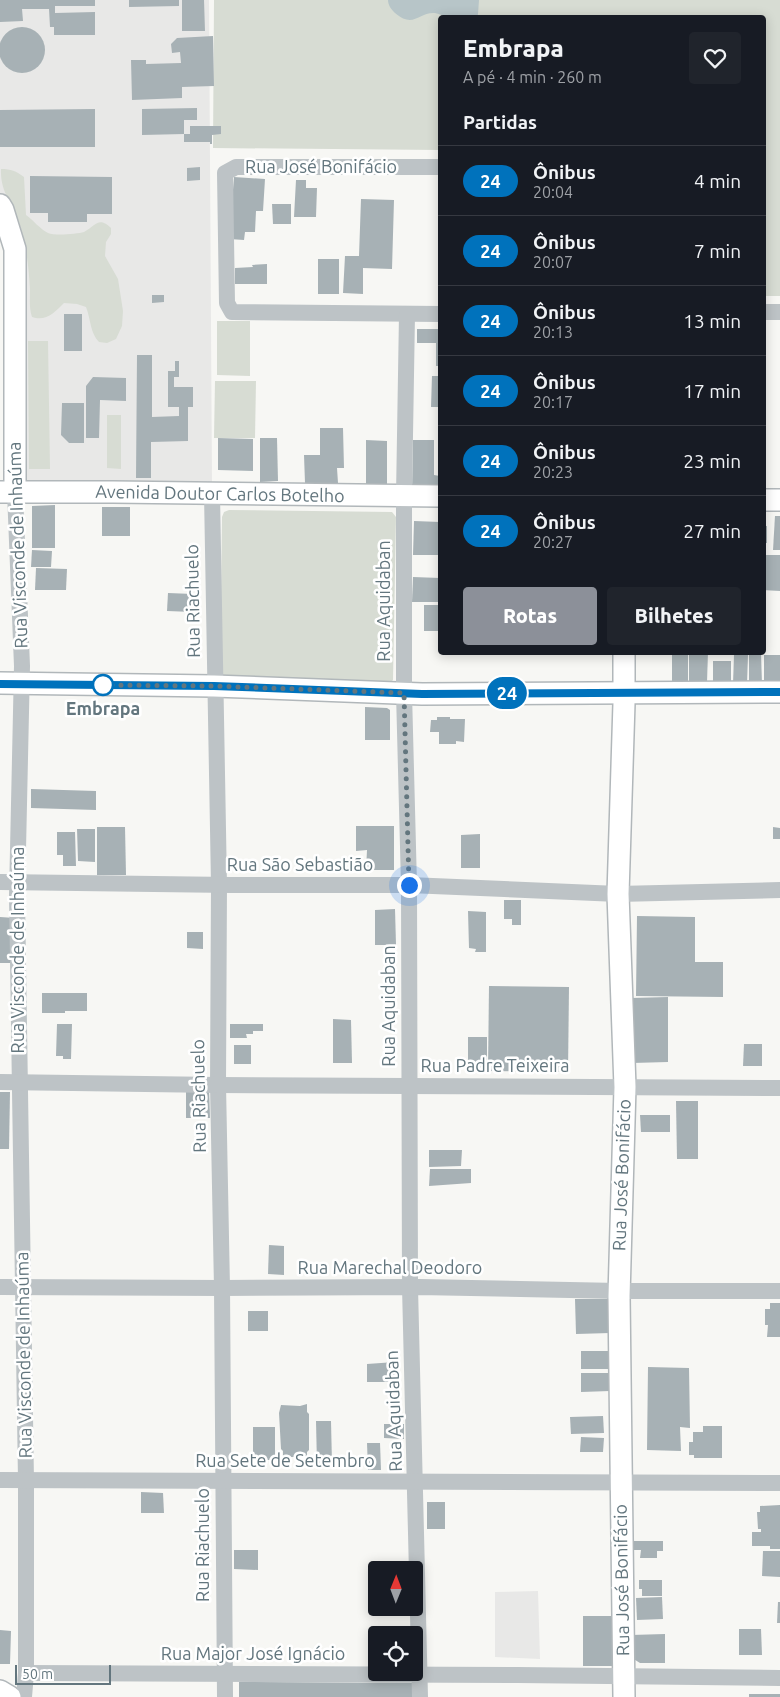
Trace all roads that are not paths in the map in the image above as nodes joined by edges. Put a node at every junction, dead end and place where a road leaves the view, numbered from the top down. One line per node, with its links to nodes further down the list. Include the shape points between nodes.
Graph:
1 (438, 167): 6 (street, Rua José Bonifácio, via 236,167 225,172 227,303 232,312)
2 (0, 205): 3 (main road, Rua Visconde de Inhaúma, via 15,249)
3 (8, 297): 8 (main road, Rua Visconde de Inhaúma)
4 (766, 312): 5 (street)
5 (780, 312)
6 (407, 314): 7 (street); 10 (street, Rua Aquidaban)
7 (438, 314)
8 (8, 492): 9 (main road, Avenida Doutor Carlos Botelho); 16 (street, Rua Visconde de Inhaúma)
9 (212, 494): 10 (main road, Avenida Doutor Carlos Botelho); 17 (street, Rua Riachuelo)
10 (404, 496): 11 (main road, Avenida Doutor Carlos Botelho); 19 (street, Rua Aquidaban)
11 (438, 496)
12 (766, 500): 13 (main road)
13 (780, 500)
14 (624, 655): 20 (main road, Rua José Bonifácio)
15 (0, 684): 16 (main road)
16 (22, 684): 17 (main road); 22 (street, Rua Visconde de Inhaúma)
17 (214, 686): 19 (main road); 23 (street, Rua Riachuelo)
18 (780, 692): 20 (main road)
19 (404, 693): 20 (main road); 24 (street, Rua Aquidaban)
20 (624, 693): 26 (main road, Rua José Bonifácio)
21 (0, 882): 22 (street, Rua São Sebastião)
22 (17, 882): 23 (street, Rua São Sebastião); 28 (street, Rua Visconde de Inhaúma)
23 (218, 885): 24 (street, Rua São Sebastião); 29 (street, Rua Riachuelo)
24 (409, 885): 26 (street, Rua São Sebastião); 30 (street, Rua Aquidaban)
25 (780, 890): 26 (street, Rua São Sebastião)
26 (618, 894): 31 (main road, Rua José Bonifácio)
27 (0, 1082): 28 (street, Rua Padre Teixeira)
28 (19, 1083): 29 (street, Rua Padre Teixeira); 34 (street, Rua Visconde de Inhaúma)
29 (218, 1086): 30 (street, Rua Padre Teixeira); 36 (street, Rua Riachuelo)
30 (409, 1086): 31 (street, Rua Padre Teixeira); 35 (street, Rua Aquidaban)
31 (625, 1087): 32 (street, Rua Padre Teixeira); 37 (main road, Rua José Bonifácio)
32 (780, 1088)
33 (0, 1287): 34 (street, Rua Marechal Deodoro)
34 (23, 1287): 36 (street, Rua Marechal Deodoro); 40 (street, Rua Visconde de Inhaúma)
35 (410, 1287): 36 (street, Rua Marechal Deodoro); 37 (street, Rua Marechal Deodoro); 42 (street, Rua Aquidaban)
36 (222, 1288): 41 (street, Rua Riachuelo)
37 (619, 1291): 38 (street, Rua Marechal Deodoro); 43 (main road, Rua José Bonifácio)
38 (780, 1291)
39 (0, 1480): 40 (street, Rua Sete de Setembro)
40 (26, 1481): 41 (street, Rua Sete de Setembro); 46 (street, Rua Visconde de Inhaúma)
41 (223, 1482): 42 (street, Rua Sete de Setembro); 47 (street, Rua Riachuelo)
42 (416, 1482): 43 (street, Rua Sete de Setembro); 45 (street, Rua Aquidaban)
43 (620, 1482): 44 (street, Rua Sete de Setembro); 50 (main road, Rua José Bonifácio)
44 (780, 1483)
45 (419, 1626)
46 (26, 1673): 47 (street, Rua Major José Ignácio); 55 (street, Rua Visconde de Inhaúma)
47 (224, 1675): 48 (street, Rua Major José Ignácio); 56 (street, Rua Riachuelo)
48 (368, 1675)
49 (423, 1675): 50 (street, Rua Major José Ignácio)
50 (624, 1676): 51 (street, Rua Major José Ignácio); 58 (main road, Rua José Bonifácio)
51 (780, 1678)
52 (420, 1681): 57 (street, Rua Aquidaban)
53 (0, 1691): 54 (main road)
54 (10, 1697)
55 (24, 1697)
56 (224, 1697)
57 (420, 1697)
58 (624, 1697)

